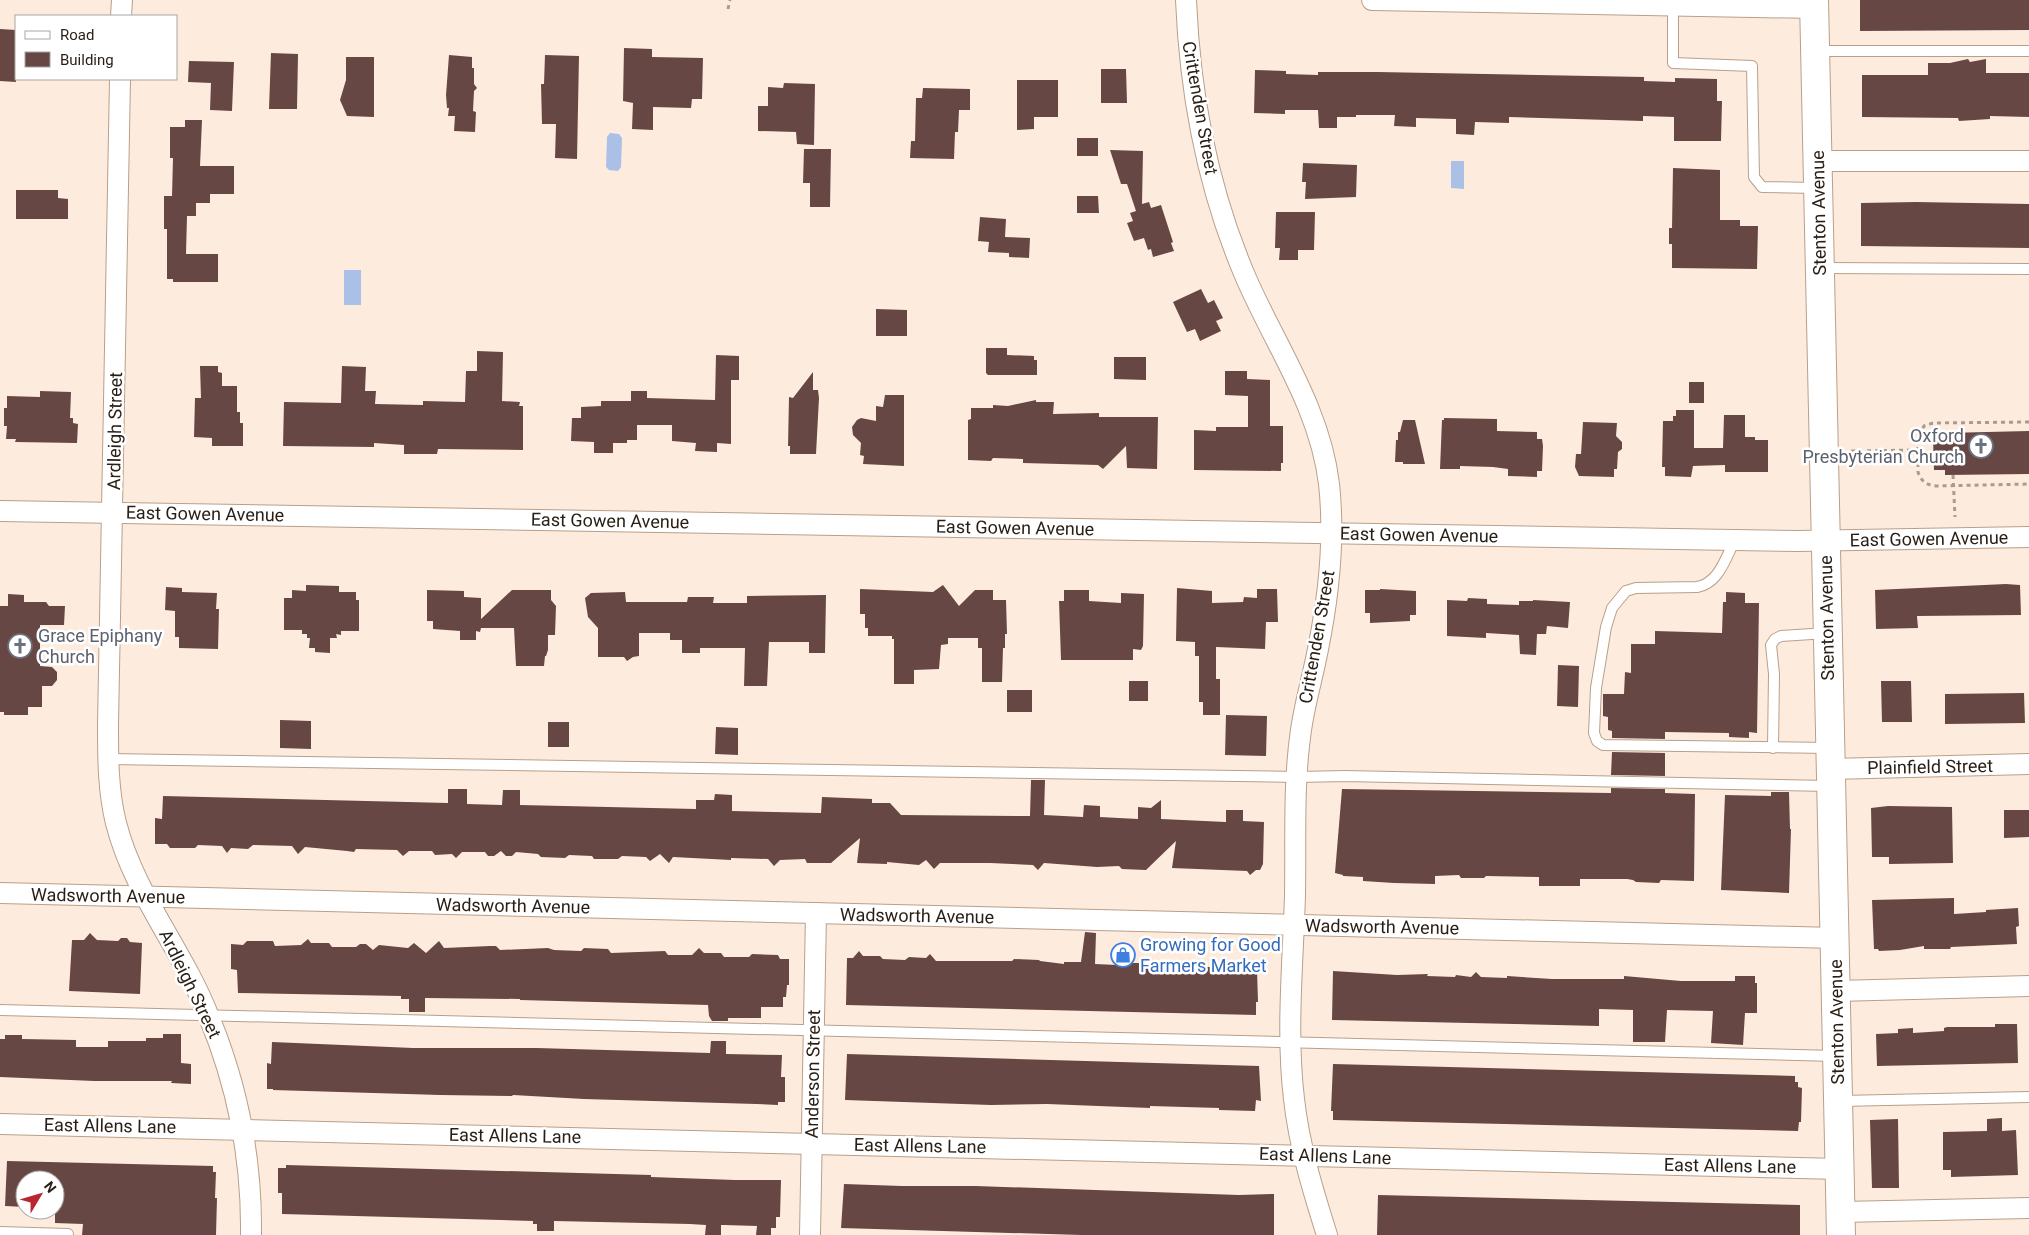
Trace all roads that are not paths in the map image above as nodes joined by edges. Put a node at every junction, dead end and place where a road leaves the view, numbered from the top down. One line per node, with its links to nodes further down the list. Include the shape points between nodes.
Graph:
1 (122, 0): 6 (street)
2 (1186, 0): 17 (street, Crittenden Street, via 1192,85 1210,176 1236,255 1297,379 1316,427 1328,472)
3 (1372, 0): 5 (street)
4 (1814, 4): 5 (street); 7 (main road, Stenton Avenue)
5 (1673, 6): 12 (lane, via 1673,64 1752,66 1754,177 1762,187)
6 (121, 15)
7 (1815, 51): 8 (lane); 10 (main road, Stenton Avenue)
8 (2029, 51)
9 (120, 80): 16 (street, Ardleigh Street)
10 (1818, 161): 11 (street); 12 (main road, Stenton Avenue)
11 (2029, 161)
12 (1818, 188): 13 (main road, Stenton Avenue)
13 (1820, 268): 14 (lane); 20 (main road, Stenton Avenue)
14 (2029, 269)
15 (0, 511): 16 (street, East Gowen Avenue)
16 (113, 513): 17 (street, East Gowen Avenue); 23 (street, Ardleigh Street)
17 (1331, 533): 19 (street, East Gowen Avenue); 26 (street, Crittenden Street, via 1328,586 1301,729)
18 (2029, 537): 20 (street, East Gowen Avenue)
19 (1734, 540): 20 (street, East Gowen Avenue); 22 (lane, via 1714,580 1706,586 1636,588 1626,591 1612,608 1596,688 1594,733 1603,745)
20 (1826, 542): 21 (main road, Stenton Avenue)
21 (1828, 633): 22 (lane, via 1781,636 1771,645); 25 (main road, Stenton Avenue)
22 (1773, 748): 25 (lane)
23 (108, 759): 26 (lane); 28 (street, Ardleigh Street, via 116,823)
24 (2029, 764): 25 (street, Plainfield Street)
25 (1831, 767): 26 (lane); 31 (main road, Stenton Avenue)
26 (1297, 777): 30 (street, Crittenden Street)
27 (0, 893): 28 (street, Wadsworth Avenue)
28 (145, 896): 29 (street, Wadsworth Avenue); 35 (street, Ardleigh Street)
29 (816, 913): 30 (street, Wadsworth Avenue); 36 (street, Anderson Street)
30 (1294, 925): 31 (street, Wadsworth Avenue); 37 (street, Crittenden Street)
31 (1835, 938): 33 (main road, Stenton Avenue)
32 (2029, 986): 33 (street)
33 (1836, 991): 38 (main road, Stenton Avenue)
34 (0, 1010): 35 (lane)
35 (209, 1016): 36 (lane); 42 (street, Ardleigh Street, via 227,1067)
36 (814, 1031): 37 (lane); 43 (street, Anderson Street)
37 (1291, 1042): 38 (lane); 44 (street, Crittenden Street, via 1294,1100)
38 (1837, 1056): 40 (main road, Stenton Avenue)
39 (2029, 1097): 40 (lane)
40 (1838, 1101): 45 (main road, Stenton Avenue)
41 (0, 1124): 42 (street, East Allens Lane)
42 (243, 1129): 43 (street, East Allens Lane); 50 (street, Ardleigh Street, via 250,1178)
43 (812, 1143): 44 (street, East Allens Lane); 51 (street, Anderson Street)
44 (1304, 1156): 45 (street, East Allens Lane); 52 (street, Crittenden Street)
45 (1840, 1169): 47 (main road, Stenton Avenue)
46 (2029, 1208): 47 (street)
47 (1841, 1224)
48 (0, 1232): 49 (lane)
49 (68, 1234)
50 (251, 1235)
51 (810, 1235)
52 (1327, 1235)

